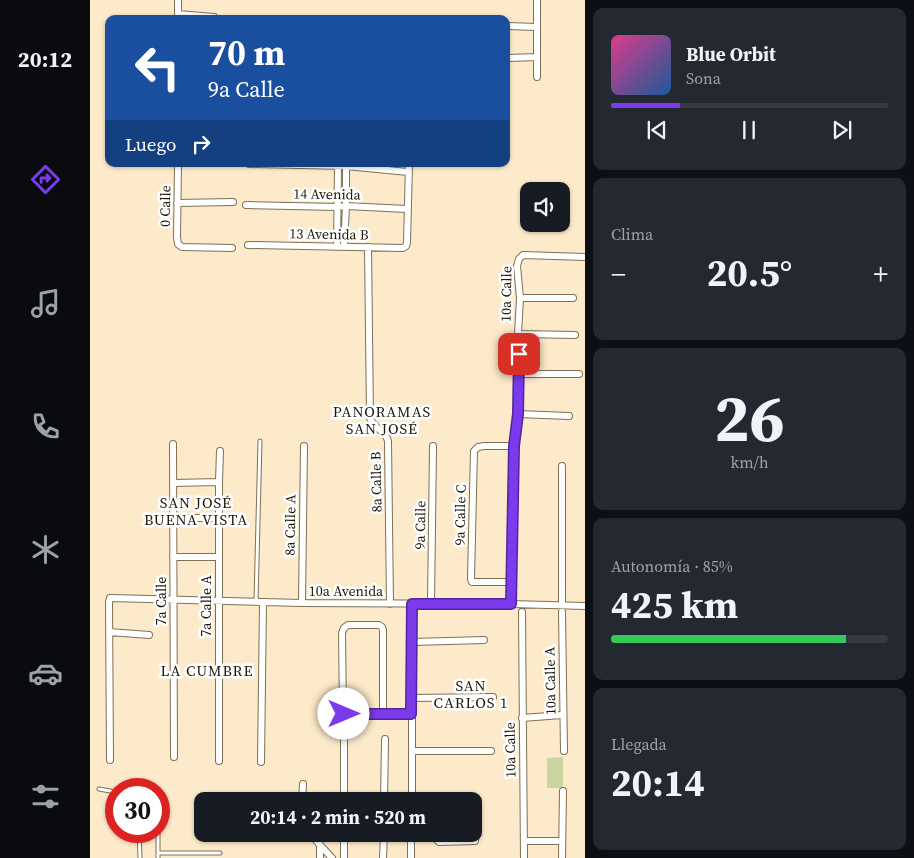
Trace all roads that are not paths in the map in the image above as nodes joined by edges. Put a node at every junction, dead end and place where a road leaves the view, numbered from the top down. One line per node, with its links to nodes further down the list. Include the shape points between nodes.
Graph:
1 (178, 0): 3 (street)
2 (537, 0): 5 (street)
3 (178, 15)
4 (510, 26): 5 (street)
5 (536, 26): 6 (street)
6 (537, 57): 7 (street); 8 (street)
7 (510, 58)
8 (537, 77)
9 (178, 167): 16 (street, 0 Calle)
10 (338, 167): 19 (street)
11 (346, 167): 18 (street)
12 (364, 167): 14 (street)
13 (409, 167): 14 (street)
14 (408, 172): 20 (street)
15 (233, 202): 16 (street)
16 (178, 203): 24 (street, 0 Calle, via 178,244 182,247)
17 (246, 205): 19 (street, 14 Avenida)
18 (346, 206): 19 (street, 14 Avenida); 20 (street, 14 Avenida); 22 (street)
19 (337, 207): 22 (street)
20 (407, 209): 23 (street, 13 Avenida B, via 406,246)
21 (248, 245): 22 (street, 13 Avenida B)
22 (340, 247): 23 (street, 13 Avenida B)
23 (368, 247): 52 (street, 8a Calle B, via 370,418 388,441)
24 (232, 248)
25 (585, 257): 26 (street, 10a Calle, via 523,254 517,266)
26 (520, 298): 27 (street); 28 (street, 10a Calle)
27 (573, 298)
28 (518, 334): 29 (street); 30 (street, 10a Calle)
29 (575, 335)
30 (519, 374): 31 (street); 32 (street, 10a Calle)
31 (579, 374)
32 (518, 414): 33 (street); 38 (street, 10a Calle)
33 (569, 416)
34 (260, 441): 50 (lane)
35 (173, 444): 42 (street, 7a Calle)
36 (304, 446): 51 (street, 8a Calle A)
37 (433, 446): 54 (street, 9a Calle)
38 (514, 446): 47 (street, 10a Calle); 47 (street, 9a Calle C, via 484,446 474,451 471,579 472,582)
39 (220, 451): 41 (street, 7a Calle A)
40 (562, 466): 57 (street, 10a Calle A)
41 (219, 482): 42 (street); 44 (street, 7a Calle A)
42 (173, 483): 43 (street, 7a Calle)
43 (173, 518): 44 (street); 45 (street, 7a Calle)
44 (220, 518): 46 (street, 7a Calle A)
45 (173, 557): 46 (street); 48 (street, 7a Calle)
46 (219, 557): 49 (street, 7a Calle A)
47 (512, 582): 55 (street, 10a Calle)
48 (173, 600): 49 (street, 10a Avenida); 59 (street, 10a Avenida, via 110,598); 74 (street, 7a Calle)
49 (218, 601): 50 (street, 10a Avenida); 76 (street, 7a Calle A)
50 (260, 602): 51 (street, 10a Avenida); 77 (street)
51 (302, 603): 52 (street, 10a Avenida)
52 (390, 604): 53 (street, 10a Avenida)
53 (412, 604): 54 (street, 10a Avenida); 62 (street)
54 (431, 604): 55 (street, 10a Avenida)
55 (511, 604): 57 (street, 10a Avenida)
56 (585, 606): 57 (street, 10a Avenida)
57 (562, 608): 67 (street, 10a Calle A)
58 (522, 612): 68 (street, 10a Calle)
59 (109, 632): 60 (street); 75 (street)
60 (149, 635)
61 (484, 640): 62 (street)
62 (412, 642): 64 (street)
63 (493, 696): 64 (street)
64 (411, 698): 66 (street)
65 (383, 714): 65 (street, via 382,627 348,625 342,633 342,712); 66 (street)
66 (411, 714): 72 (street)
67 (562, 715): 68 (street); 71 (street, 10a Calle A)
68 (522, 718): 86 (street, 10a Calle)
69 (344, 739): 82 (street)
70 (385, 740): 83 (street)
71 (564, 750)
72 (412, 751): 73 (street); 84 (street)
73 (491, 752)
74 (174, 757)
75 (110, 760)
76 (219, 761)
77 (261, 762)
78 (303, 784): 81 (street)
79 (99, 789): 80 (lane)
80 (105, 790)
81 (303, 792)
82 (344, 792)
83 (384, 792)
84 (412, 792)
85 (563, 792): 87 (street)
86 (524, 841): 87 (street); 104 (street, 10a Calle)
87 (562, 841): 105 (street)
88 (318, 842): 94 (street)
89 (344, 842): 101 (street)
90 (384, 842): 102 (street)
91 (412, 842): 103 (street)
92 (139, 843): 97 (lane)
93 (158, 843): 95 (lane)
94 (320, 845): 99 (street); 100 (street)
95 (158, 853): 96 (lane); 98 (lane)
96 (220, 853)
97 (140, 858)
98 (158, 858)
99 (320, 858)
100 (332, 858)
101 (344, 858)
102 (384, 858)
103 (411, 858)
104 (524, 858)
105 (562, 858)

